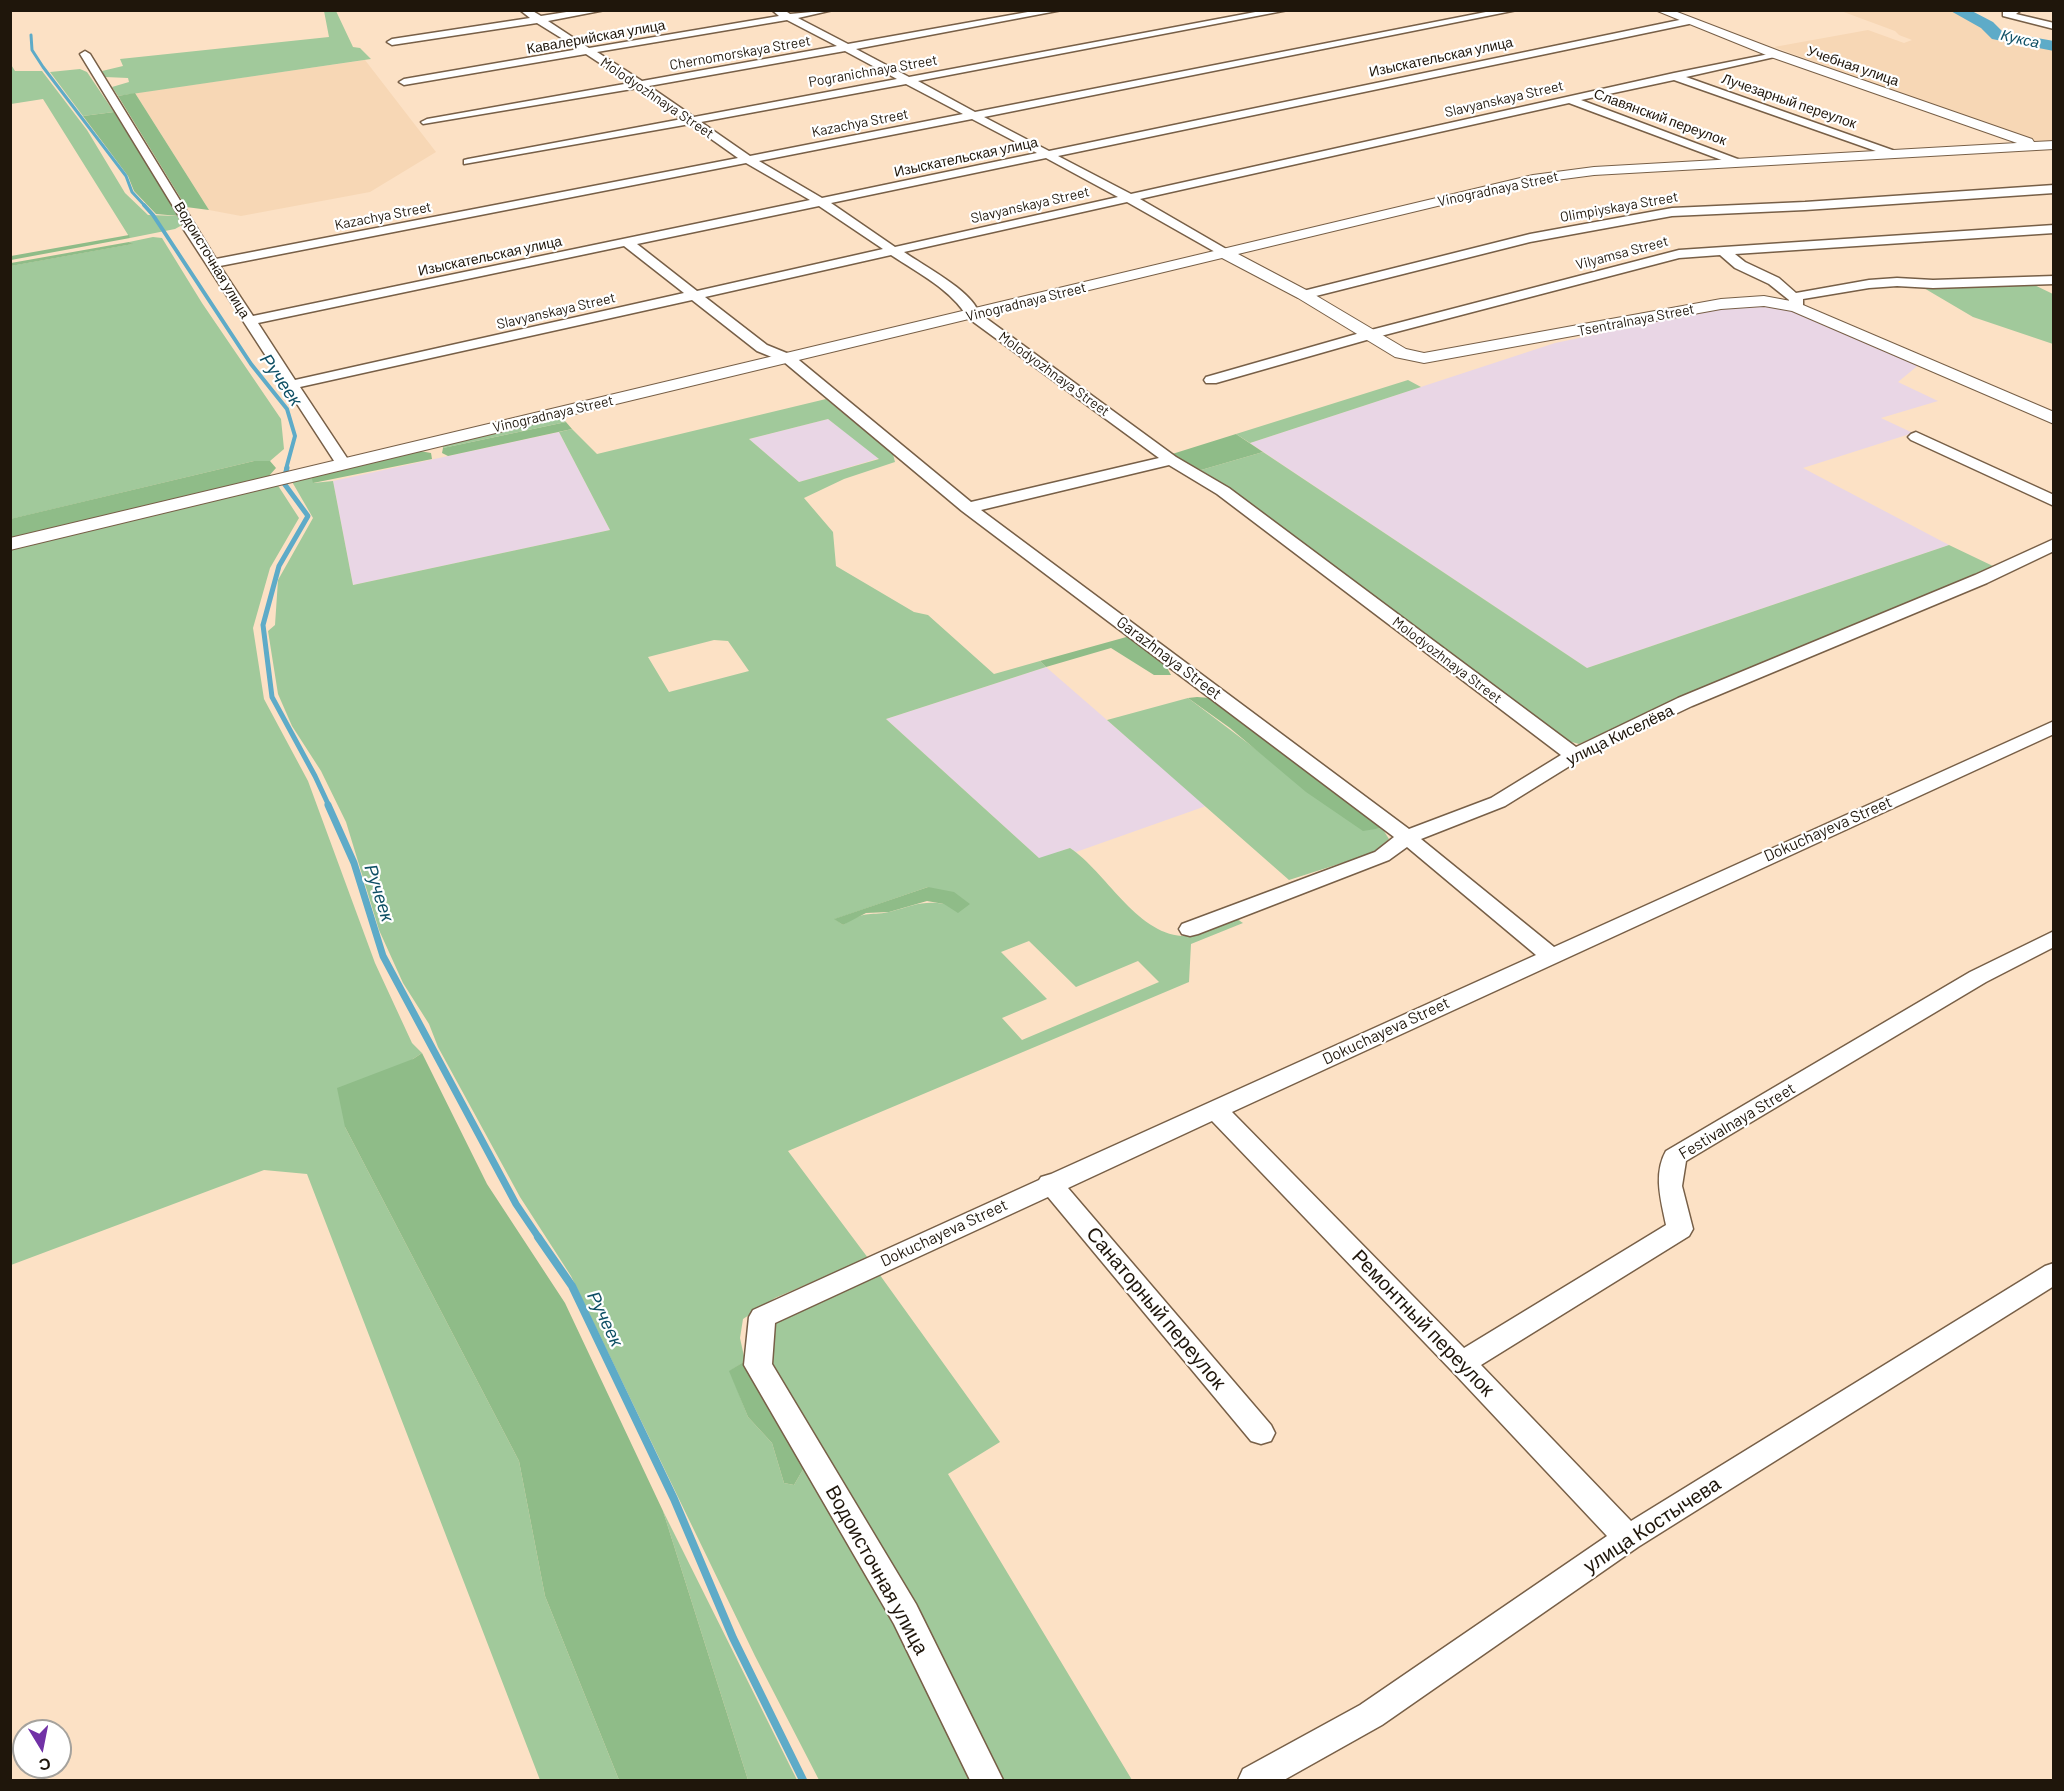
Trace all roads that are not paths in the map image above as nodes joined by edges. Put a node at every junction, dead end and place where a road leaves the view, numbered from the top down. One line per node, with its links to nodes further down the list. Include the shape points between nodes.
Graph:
1 (524, 10): 11 (street, Molodyozhnaya Street)
2 (601, 10): 11 (street)
3 (776, 10): 10 (street)
4 (829, 10): 10 (street, Кавалерийская улица)
5 (1058, 10): 15 (street, Chernomorskaya Street)
6 (1284, 10): 20 (street, Pogranichnaya Street)
7 (1513, 10): 24 (street, Kazachya Street)
8 (1660, 10): 12 (street, Учебная улица)
9 (2017, 10): 13 (street, via 2006,14)
10 (788, 17): 15 (street); 16 (street, Кавалерийская улица)
11 (537, 20): 14 (street); 16 (street, Molodyozhnaya Street)
12 (1689, 21): 18 (street, Учебная улица); 30 (street, Изыскательская улица)
13 (2054, 26)
14 (392, 42)
15 (848, 48): 20 (street); 22 (street, Chernomorskaya Street)
16 (588, 52): 21 (street, Кавалерийская улица); 22 (street, Molodyozhnaya Street)
17 (85, 54): 42 (street, Водоисточная улица)
18 (1775, 54): 19 (street, Slavyanskaya Street); 27 (street, Учебная улица)
19 (1674, 76): 23 (street, Slavyanskaya Street); 29 (street, Лучезарный переулок)
20 (909, 80): 24 (street); 25 (street, Pogranichnaya Street)
21 (404, 82)
22 (641, 85): 25 (street, Molodyozhnaya Street); 26 (street, Chernomorskaya Street)
23 (1570, 100): 33 (street, Славянский переулок); 35 (street, Slavyanskaya Street)
24 (973, 116): 30 (street); 31 (street, Kazachya Street)
25 (691, 120): 31 (street, Molodyozhnaya Street); 32 (street, Pogranichnaya Street)
26 (428, 122)
27 (2038, 146): 28 (street, Vinogradnaya Street); 29 (street, Vinogradnaya Street)
28 (2054, 146)
29 (1894, 154): 33 (street, Vinogradnaya Street)
30 (1047, 155): 35 (street); 36 (street, Изыскательская улица)
31 (749, 160): 36 (street, Molodyozhnaya Street); 42 (street, Kazachya Street)
32 (468, 162)
33 (1739, 163): 41 (street, Vinogradnaya Street, via 1594,171 1533,179)
34 (2054, 189): 45 (street, Olimpiyskaya Street, via 1672,212 1530,238)
35 (1129, 198): 40 (street, Slavyanskaya Street); 41 (street)
36 (821, 202): 38 (street, Изыскательская улица); 40 (street, Molodyozhnaya Street)
37 (2054, 229): 39 (street, Vilyamsa Street)
38 (628, 243): 44 (street, Garazhnaya Street); 48 (street, Изыскательская улица)
39 (1722, 250): 46 (street, via 1740,265 1774,280); 49 (street, Vilyamsa Street, via 1679,254)
40 (891, 251): 44 (street, Slavyanskaya Street); 47 (street, Molodyozhnaya Street, via 951,291 970,306)
41 (1224, 253): 45 (street, Tsentralnaya Street); 47 (street, Vinogradnaya Street)
42 (212, 264): 48 (street, Водоисточная улица)
43 (2054, 280): 46 (street, via 1869,284)
44 (696, 295): 50 (street, Garazhnaya Street, via 762,348); 52 (street, Slavyanskaya Street)
45 (1304, 295): 49 (street, Tsentralnaya Street)
46 (1795, 302): 49 (street, Tsentralnaya Street, via 1721,304 1438,357 1401,352); 53 (street, Tsentralnaya Street)
47 (974, 315): 50 (street, Vinogradnaya Street); 55 (street, Molodyozhnaya Street)
48 (248, 321): 52 (street, Водоисточная улица)
49 (1372, 334): 51 (street, Vilyamsa Street)
50 (789, 359): 56 (street, Vinogradnaya Street); 58 (street, Garazhnaya Street)
51 (1211, 380)
52 (292, 385): 56 (street, Водоисточная улица)
53 (2054, 419)
54 (1916, 437): 57 (street)
55 (1171, 460): 58 (street); 62 (street, Molodyozhnaya Street, via 1223,490)
56 (343, 464): 59 (street, Vinogradnaya Street)
57 (2054, 501)
58 (968, 508): 63 (street, Garazhnaya Street)
59 (10, 544)
60 (2054, 544): 62 (street, улица Киселёва, via 1981,579 1685,702)
61 (2054, 727): 66 (street, Dokuchayeva Street)
62 (1574, 756): 63 (street, улица Киселёва, via 1498,802)
63 (1407, 837): 64 (street, улица Киселёва, via 1382,855); 66 (street, Garazhnaya Street)
64 (1190, 929)
65 (2054, 938): 70 (street, Festivalnaya Street, via 1978,977 1675,1157 1670,1186 1680,1229)
66 (1550, 955): 67 (street, Dokuchayeva Street)
67 (1215, 1110): 68 (street, Dokuchayeva Street); 70 (street, Ремонтный переулок)
68 (1050, 1183): 71 (street, Dokuchayeva Street, via 762,1317); 72 (street, Санаторный переулок)
69 (2054, 1273): 73 (street, улица Костычева)
70 (1462, 1363): 73 (street, Ремонтный переулок)
71 (758, 1365): 74 (street, Водоисточная улица, via 905,1614)
72 (1261, 1433)
73 (1628, 1538): 75 (street, улица Костычева, via 1371,1715)
74 (987, 1780)
75 (1254, 1780)

